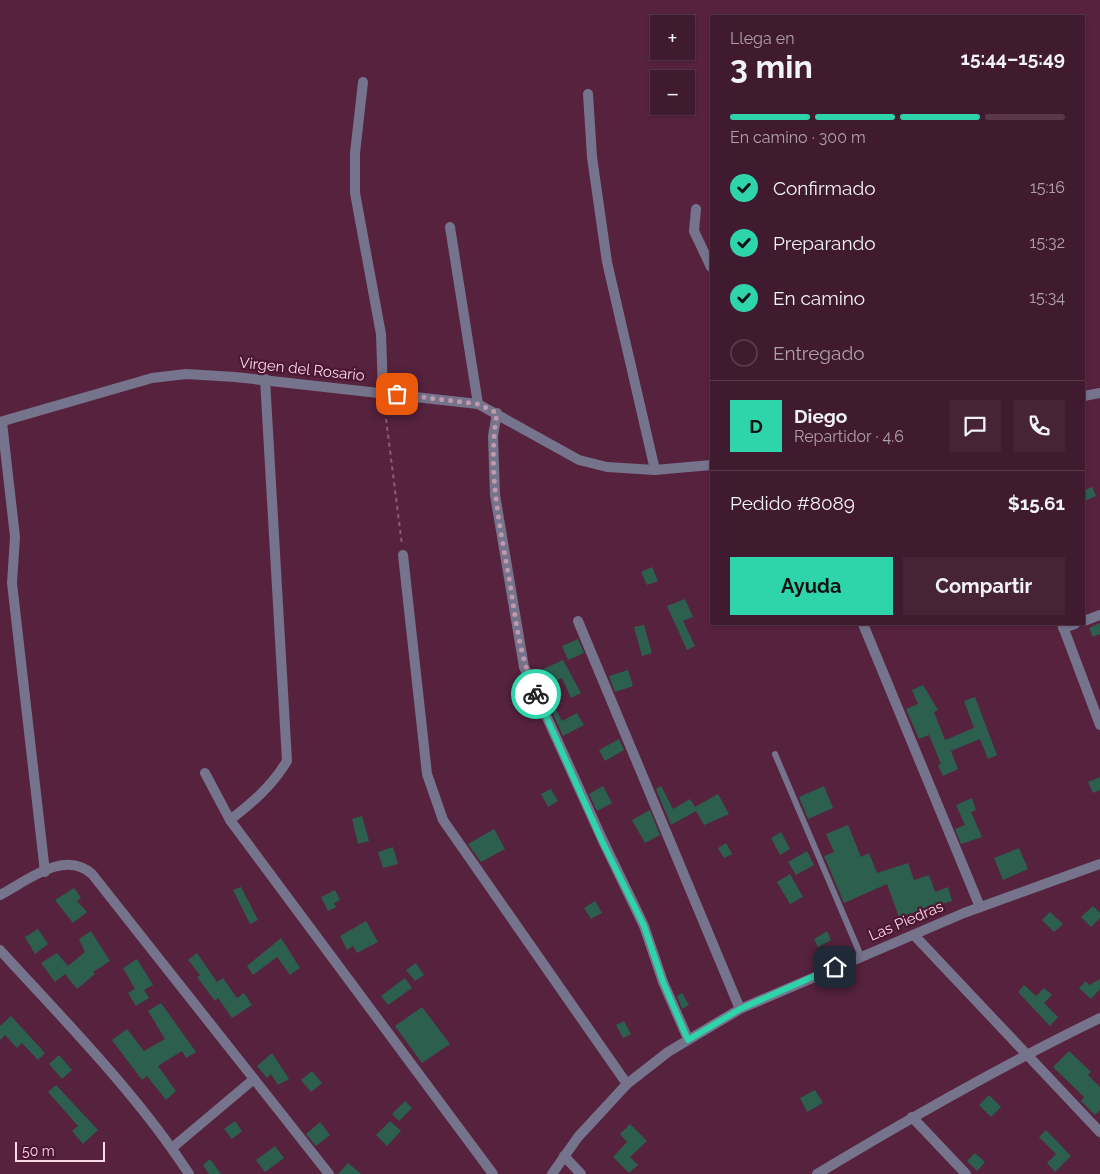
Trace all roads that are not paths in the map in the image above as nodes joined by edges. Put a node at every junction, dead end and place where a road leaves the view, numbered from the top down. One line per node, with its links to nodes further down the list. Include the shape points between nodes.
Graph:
1 (363, 82): 7 (street, via 355,153 355,193 381,334)
2 (588, 94): 14 (street, via 592,157 607,262)
3 (696, 209): 5 (street, via 694,231)
4 (450, 227): 10 (street)
5 (710, 265)
6 (265, 379): 7 (street, Virgen del Rosario); 12 (street, Virgen del Rosario, via 186,374 152,378); 24 (street, via 287,761 277,778 256,800)
7 (383, 393): 10 (street, Virgen del Rosario)
8 (1100, 393): 9 (street)
9 (1085, 396)
10 (478, 404): 11 (street, Virgen del Rosario)
11 (497, 413): 14 (street, Virgen del Rosario, via 579,460); 34 (street, via 493,436 495,495 524,667 644,926)
12 (1, 422): 26 (street, via 15,537 12,583)
13 (710, 465): 14 (street, Virgen del Rosario)
14 (655, 470)
15 (403, 555): 37 (street, via 427,774 444,820)
16 (1100, 615): 18 (street)
17 (578, 621): 32 (street)
18 (1085, 621)
19 (863, 625): 28 (street)
20 (1062, 626): 21 (street)
21 (1100, 725)
22 (775, 754): 31 (lane)
23 (205, 773): 24 (street)
24 (230, 820): 44 (street)
25 (1100, 864): 28 (street, Las Piedras)
26 (45, 872): 27 (street); 36 (street, via 59,864 74,863 92,874)
27 (0, 895)
28 (980, 907): 29 (street, Las Piedras)
29 (914, 935): 31 (street, Las Piedras); 35 (street)
30 (0, 950): 40 (street, via 85,1043)
31 (861, 956): 32 (street, Las Piedras)
32 (740, 1009): 34 (street, Las Piedras)
33 (1100, 1018): 35 (street)
34 (688, 1040): 37 (street, Las Piedras)
35 (1024, 1054): 38 (street); 39 (street)
36 (254, 1080): 40 (street); 43 (street)
37 (626, 1084): 41 (street, Las Piedras)
38 (912, 1117): 47 (street); 48 (street)
39 (1100, 1132)
40 (172, 1148): 42 (street)
41 (564, 1156): 45 (street, Las Piedras); 46 (street)
42 (189, 1174)
43 (329, 1174)
44 (493, 1174)
45 (552, 1174)
46 (581, 1174)
47 (817, 1174)
48 (966, 1174)

